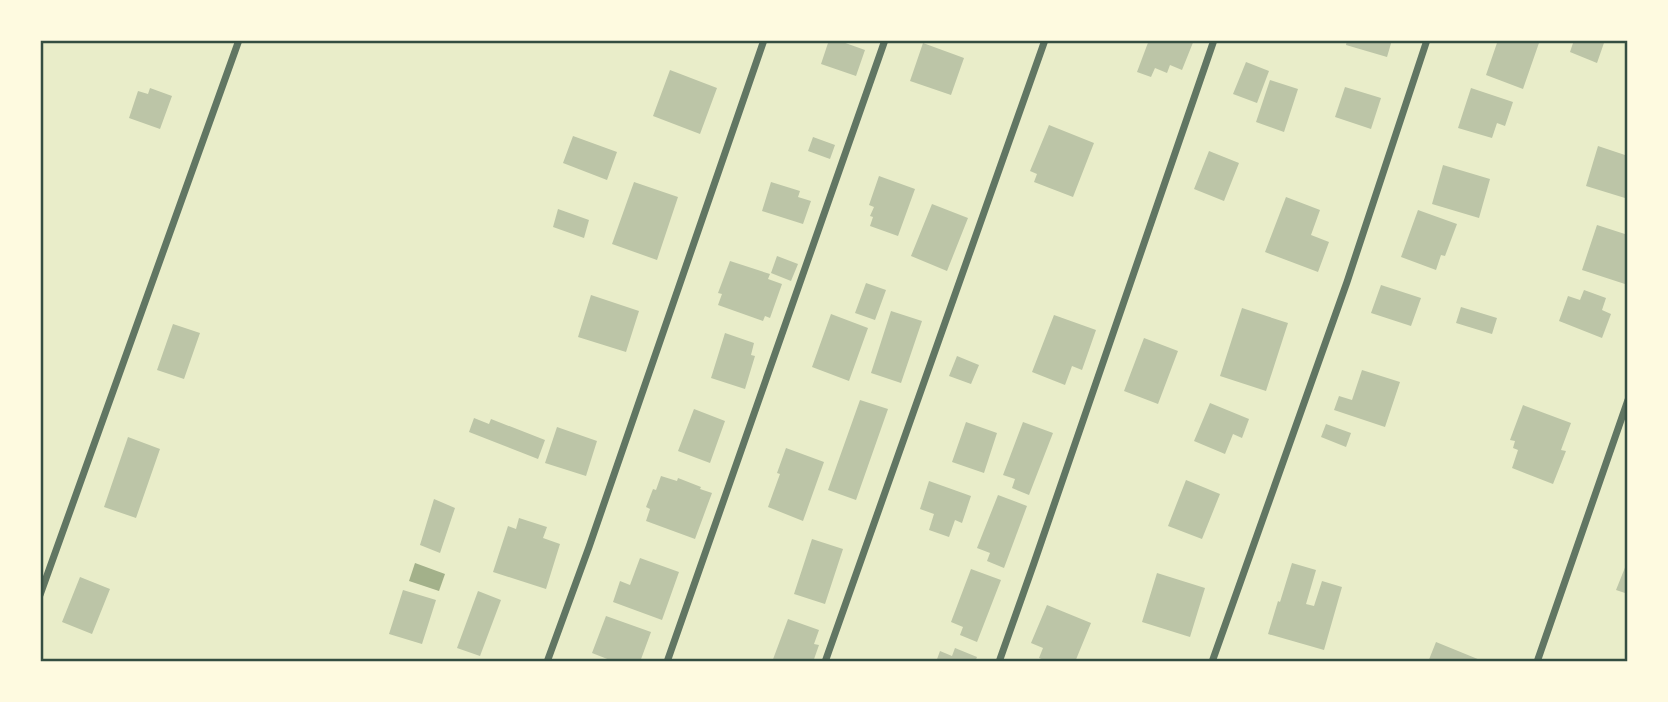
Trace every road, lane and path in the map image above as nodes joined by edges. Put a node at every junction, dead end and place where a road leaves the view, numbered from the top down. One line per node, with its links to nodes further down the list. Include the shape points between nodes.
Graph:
1 (239, 40): 8 (street)
2 (764, 40): 9 (street)
3 (885, 40): 10 (street)
4 (1045, 40): 11 (street)
5 (1214, 40): 12 (street)
6 (1427, 40): 13 (street)
7 (1628, 400): 14 (street)
8 (40, 595)
9 (547, 662)
10 (667, 662)
11 (825, 662)
12 (999, 662)
13 (1212, 662)
14 (1537, 662)

